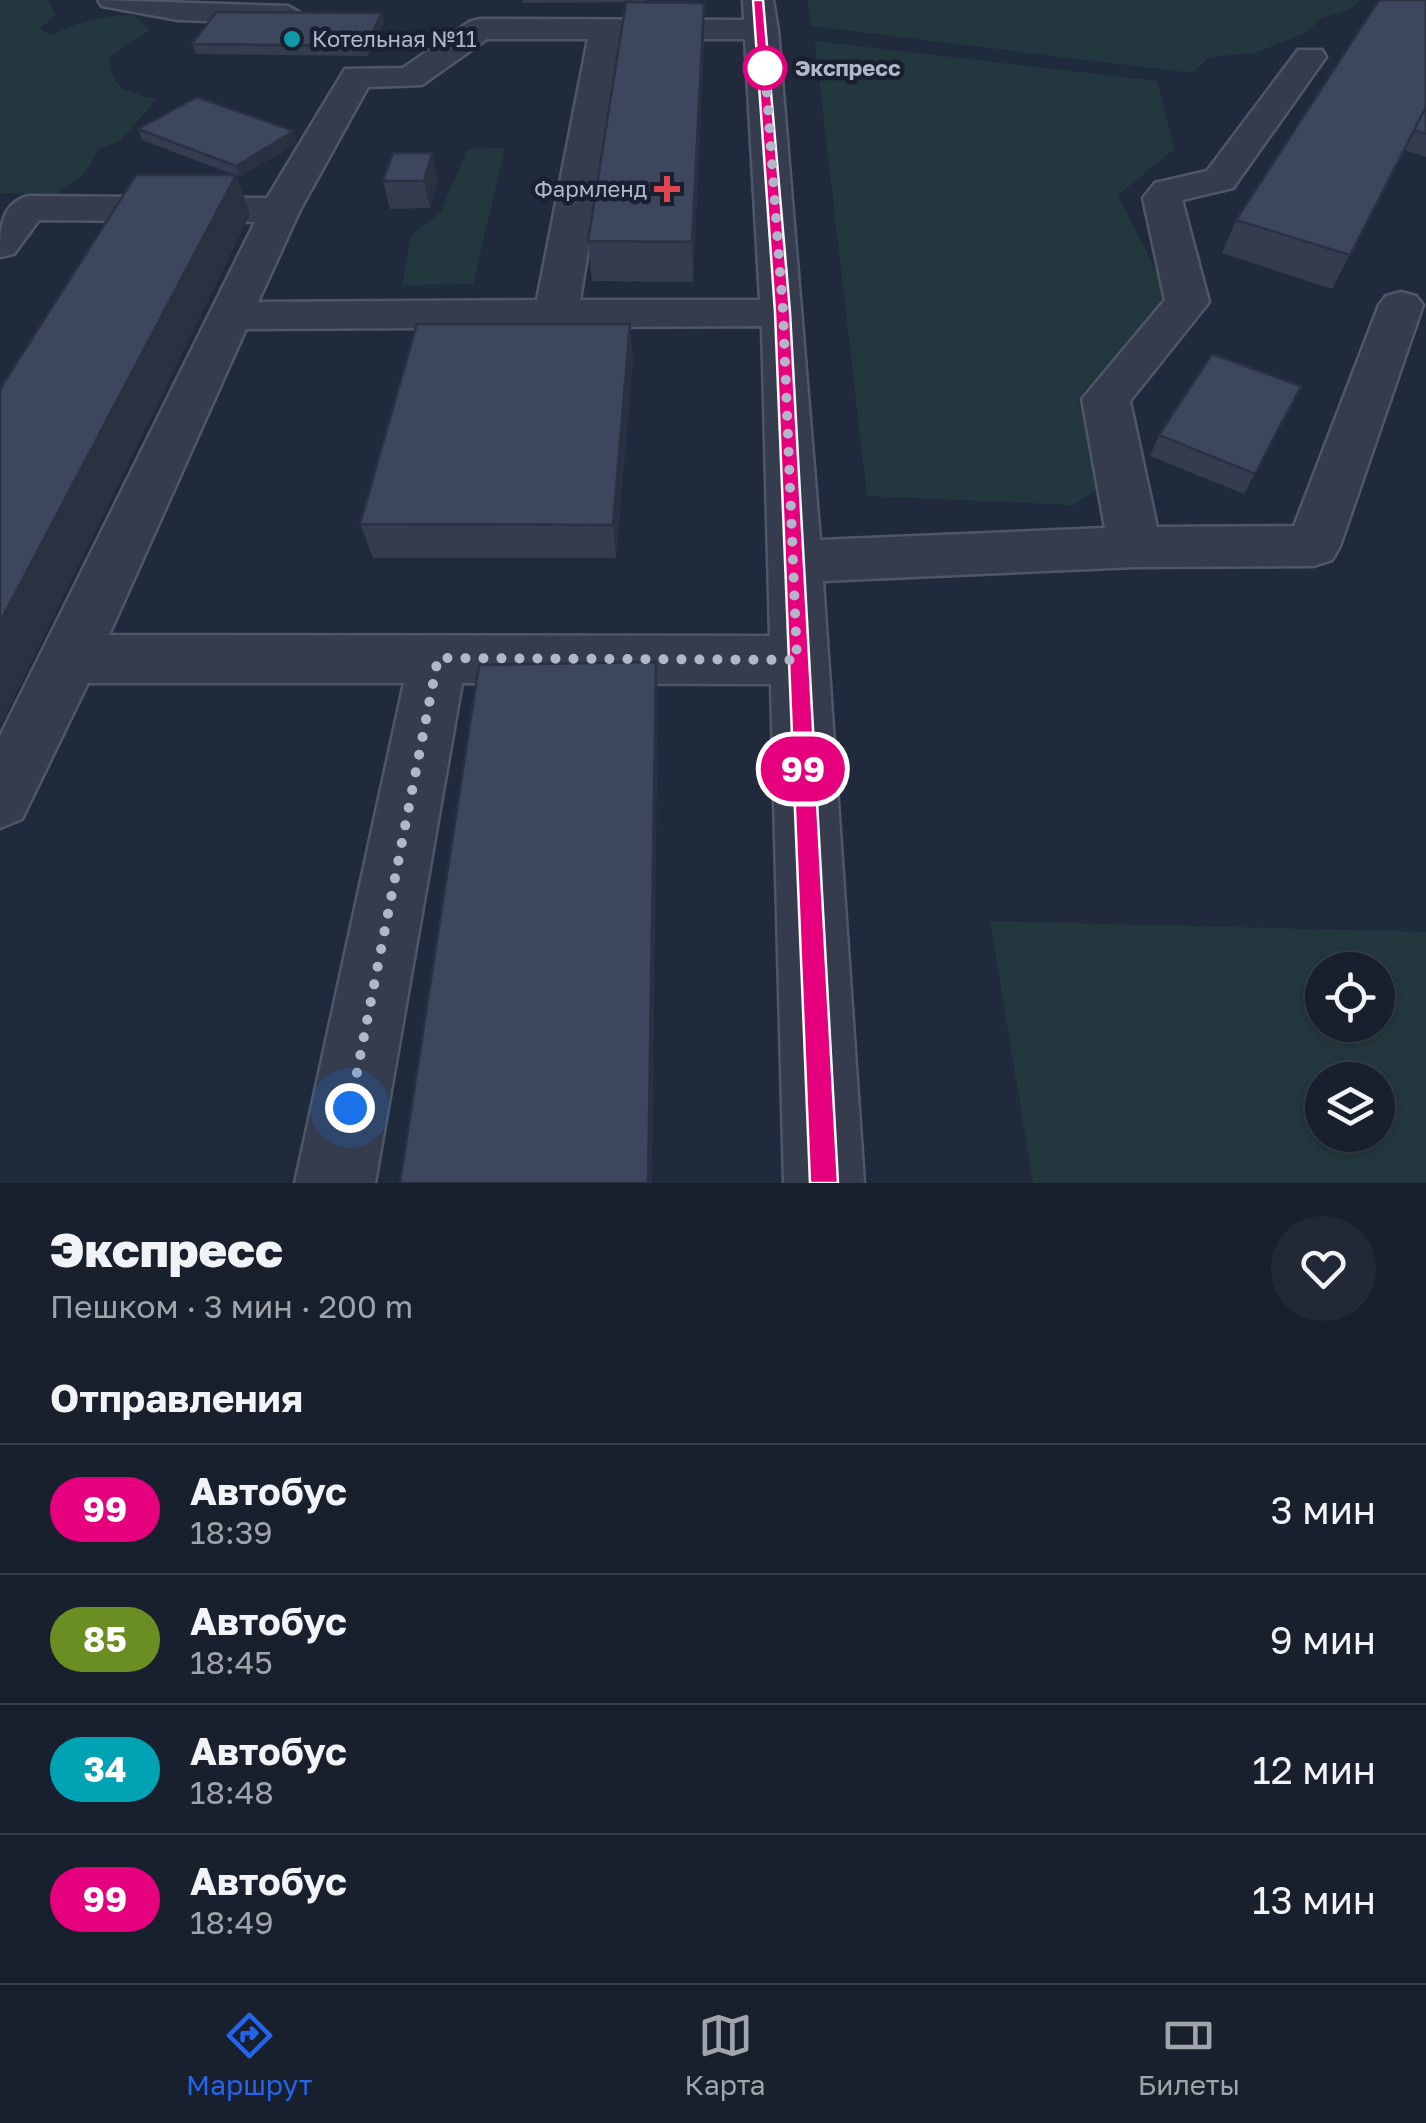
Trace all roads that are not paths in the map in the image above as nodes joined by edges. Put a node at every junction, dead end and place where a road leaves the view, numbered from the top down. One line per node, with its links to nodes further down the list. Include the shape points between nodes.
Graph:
1 (112, 0): 4 (street, via 178,11)
2 (496, 0): 5 (street, via 495,16 601,17)
3 (760, 15): 5 (street); 11 (street)
4 (313, 16)
5 (613, 29): 7 (street, via 480,28 410,78 357,76); 10 (street, via 604,40)
6 (1310, 57): 13 (street, via 1220,180 1162,198 1187,302 1106,398)
7 (280, 210): 8 (street, via 28,208); 12 (street)
8 (0, 245)
9 (1401, 306): 13 (street, via 1313,546)
10 (556, 312): 11 (street); 12 (street)
11 (783, 312): 14 (street)
12 (230, 316): 16 (street)
13 (1135, 547): 14 (street)
14 (792, 562): 17 (street)
15 (438, 658): 16 (street); 17 (street); 19 (street)
16 (70, 659): 18 (street)
17 (797, 660): 20 (street)
18 (0, 798)
19 (336, 1183)
20 (824, 1183)

